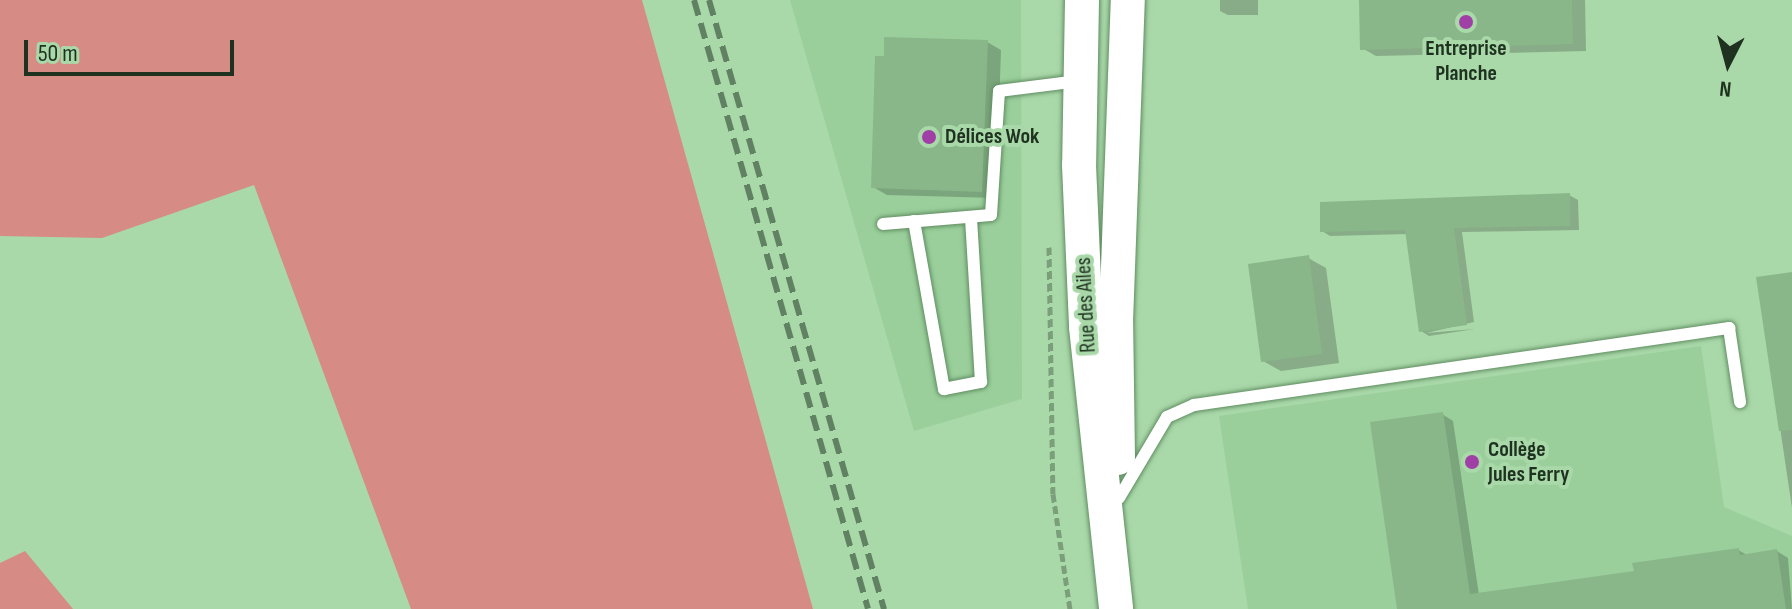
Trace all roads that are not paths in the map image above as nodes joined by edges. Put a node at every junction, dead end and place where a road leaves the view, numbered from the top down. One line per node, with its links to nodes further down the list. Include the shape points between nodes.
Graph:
1 (1082, 0): 3 (main road, Rue des Ailes)
2 (1128, 0): 8 (main road, Rue des Ailes, via 1116,322)
3 (1081, 81): 4 (lane, via 999,91 991,215); 9 (main road, Rue des Ailes, via 1086,327)
4 (971, 217): 5 (lane); 5 (lane, via 981,382 944,389)
5 (914, 221): 6 (lane)
6 (883, 224)
7 (1740, 402): 8 (lane, via 1729,328 1194,405 1167,417)
8 (1119, 498): 10 (main road, Rue des Ailes)
9 (1116, 609)
10 (1135, 609)

